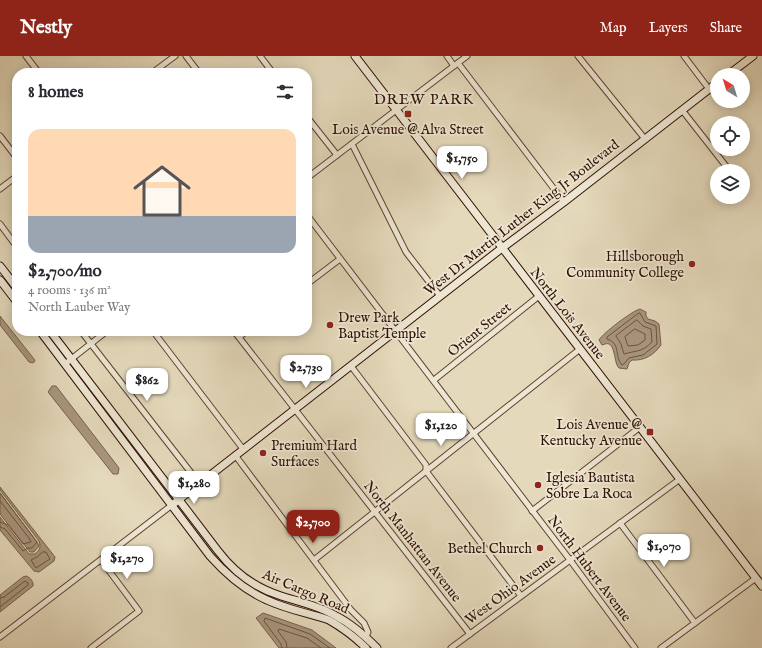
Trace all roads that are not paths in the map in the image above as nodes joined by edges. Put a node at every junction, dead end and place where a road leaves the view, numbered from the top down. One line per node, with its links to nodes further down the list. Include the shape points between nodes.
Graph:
1 (26, 56): 13 (street)
2 (174, 56): 14 (street)
3 (186, 56): 15 (street)
4 (260, 56): 16 (street)
5 (355, 56): 19 (street, North Lois Avenue)
6 (447, 56): 12 (street)
7 (467, 56): 11 (street)
8 (578, 56): 23 (street)
9 (684, 56): 18 (street)
10 (753, 56): 17 (street)
11 (458, 63): 12 (street); 31 (street)
12 (454, 66): 19 (street)
13 (35, 68)
14 (158, 68)
15 (195, 68)
16 (269, 68)
17 (737, 68)
18 (709, 89): 20 (street, West Dr Martin Luther King Jr Boulevard)
19 (396, 110): 24 (street); 35 (street, North Lois Avenue)
20 (682, 110): 23 (street, West Dr Martin Luther King Jr Boulevard); 27 (street)
21 (312, 123): 26 (street)
22 (0, 136): 25 (street)
23 (645, 139): 31 (street, West Dr Martin Luther King Jr Boulevard)
24 (352, 144): 26 (street); 42 (street, via 406,252)
25 (12, 152)
26 (337, 155): 28 (street)
27 (724, 164)
28 (312, 174)
29 (12, 180): 30 (street)
30 (0, 189)
31 (564, 202): 35 (street, West Dr Martin Luther King Jr Boulevard)
32 (312, 222): 36 (street, North Hubert Avenue)
33 (0, 224): 34 (street)
34 (12, 240)
35 (502, 248): 42 (street, West Dr Martin Luther King Jr Boulevard); 43 (street, North Lois Avenue)
36 (340, 259): 39 (street); 44 (street, North Hubert Avenue)
37 (0, 266): 40 (street)
38 (0, 280): 41 (street)
39 (312, 280)
40 (12, 282)
41 (12, 296)
42 (440, 296): 44 (street, West Dr Martin Luther King Jr Boulevard)
43 (539, 296): 52 (street, North Lois Avenue); 55 (street, Orient Street)
44 (396, 331): 54 (street, West Dr Martin Luther King Jr Boulevard); 55 (street, North Hubert Avenue)
45 (45, 336): 53 (street, Air Cargo Road)
46 (53, 336): 53 (street, Air Cargo Road)
47 (84, 336): 51 (street)
48 (100, 336): 51 (street)
49 (157, 336): 59 (street)
50 (239, 337): 56 (street, North Manhattan Avenue)
51 (90, 344): 53 (street); 63 (street)
52 (580, 349): 57 (street, North Lois Avenue); 58 (street)
53 (68, 361): 64 (street, Air Cargo Road); 65 (street, Air Cargo Road)
54 (350, 366): 56 (street, West Dr Martin Luther King Jr Boulevard); 61 (street, via 426,465)
55 (434, 380): 58 (street, North Hubert Avenue)
56 (295, 409): 59 (street, West Dr Martin Luther King Jr Boulevard); 66 (street, North Manhattan Avenue)
57 (640, 427): 62 (street, North Lois Avenue); 67 (street)
58 (473, 433): 61 (street); 67 (street, North Hubert Avenue)
59 (243, 449): 60 (street, West Dr Martin Luther King Jr Boulevard)
60 (235, 455): 63 (street, West Dr Martin Luther King Jr Boulevard); 70 (street)
61 (426, 470): 66 (street); 74 (street)
62 (680, 479): 68 (street, West Ohio Avenue); 72 (street, North Lois Avenue)
63 (199, 483): 64 (street, West Dr Martin Luther King Jr Boulevard)
64 (178, 500): 65 (street, West Dr Martin Luther King Jr Boulevard); 78 (street, Air Cargo Road, via 224,559 243,577 272,593 336,615)
65 (172, 505): 69 (street, West Dr Martin Luther King Jr Boulevard); 80 (street, Air Cargo Road, via 216,563 240,584 266,600 329,620 346,630)
66 (375, 511): 70 (street); 76 (street, North Manhattan Avenue)
67 (532, 511): 71 (street, North Hubert Avenue)
68 (620, 523): 71 (street, West Ohio Avenue); 75 (street)
69 (101, 560): 77 (street, West Dr Martin Luther King Jr Boulevard); 79 (street, via 139,611)
70 (314, 560): 78 (street, via 351,610 364,623 368,632)
71 (570, 560): 74 (street, West Ohio Avenue); 83 (street, North Hubert Avenue)
72 (756, 578): 73 (street, North Lois Avenue); 75 (street)
73 (762, 586)
74 (521, 596): 76 (street, West Ohio Avenue)
75 (696, 622): 84 (street)
76 (470, 634): 82 (street, West Ohio Avenue)
77 (0, 637)
78 (366, 637): 81 (street, Air Cargo Road)
79 (91, 648)
80 (366, 648)
81 (377, 648)
82 (451, 648)
83 (635, 648)
84 (661, 648)

